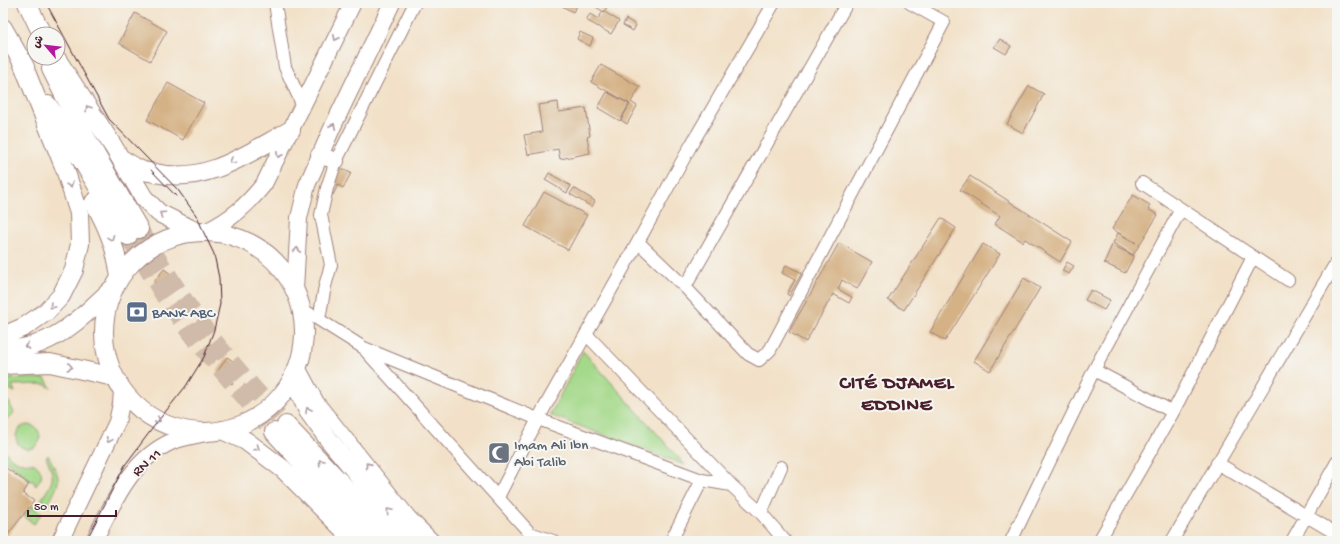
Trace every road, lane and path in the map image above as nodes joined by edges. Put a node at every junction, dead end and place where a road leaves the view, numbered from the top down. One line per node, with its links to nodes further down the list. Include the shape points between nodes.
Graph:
1 (20, 3): 10 (highway)
2 (27, 3): 11 (highway)
3 (275, 3): 16 (street, via 285,67)
4 (353, 3): 16 (main road, one-way to 16)
5 (392, 3): 18 (main road, one-way to 5)
6 (415, 3): 20 (street)
7 (774, 3): 24 (street)
8 (847, 3): 29 (street)
9 (910, 3): 29 (street, via 944,22 770,350 759,360 748,354)
10 (30, 26)
11 (38, 26)
12 (4, 34): 13 (highway)
13 (22, 61): 14 (highway, via 134,233); 28 (highway, one-way to 28, via 112,239 118,258); 34 (highway, one-way to 34, via 65,169 79,213 80,244 74,270 61,296 46,312 24,327)
14 (49, 66)
15 (61, 66): 19 (highway, one-way to 15)
16 (303, 106): 17 (main road)
17 (291, 130): 19 (highway, one-way to 19, via 218,169 182,177 141,170); 23 (main road, one-way to 23, via 264,184 252,199 223,224)
18 (319, 155): 20 (main road); 30 (main road, one-way to 18, via 300,218 307,185)
19 (120, 158): 23 (highway, one-way to 19, via 159,213 144,198)
20 (336, 161): 32 (street, via 321,215 331,265)
21 (1142, 183): 22 (street)
22 (1181, 209): 25 (street); 39 (street)
23 (202, 231): 28 (highway, via 168,238 154,245 129,265); 30 (highway, via 229,234 250,242 268,254 283,270)
24 (638, 242): 29 (street); 33 (street)
25 (1253, 257): 27 (street); 41 (street)
26 (1337, 261): 45 (street)
27 (1288, 280)
28 (117, 282): 36 (highway, one-way to 36, via 94,307 57,335 38,344); 40 (highway, via 108,303 104,340 107,359)
29 (685, 287)
30 (295, 289): 31 (highway)
31 (302, 309): 32 (street); 38 (highway, via 302,353)
32 (319, 319): 35 (street)
33 (586, 334): 42 (street); 48 (street)
34 (3, 336)
35 (364, 348): 42 (street); 49 (street)
36 (3, 351)
37 (3, 365): 40 (highway, one-way to 40, via 50,363)
38 (296, 370): 43 (highway, via 285,391 272,405 241,425); 52 (street, one-way to 38, via 318,402); 60 (highway, one-way to 38, via 308,412 300,394)
39 (1094, 370): 41 (street); 66 (street)
40 (118, 383): 43 (highway, one-way to 43, via 146,414 171,427 190,431); 55 (main road, one-way to 55, via 121,404 117,422)
41 (1174, 412): 67 (street)
42 (538, 419): 47 (street); 49 (street)
43 (216, 431): 56 (main road, RN 11, via 174,441 154,452 138,466 122,486); 57 (highway, one-way to 57, via 246,440 284,470)
44 (1337, 462): 51 (street)
45 (1217, 463): 51 (street); 68 (street)
46 (780, 466): 50 (street)
47 (702, 480): 48 (street); 64 (street)
48 (731, 485): 50 (street)
49 (498, 497): 54 (street)
50 (762, 513): 65 (street)
51 (1306, 516): 53 (street); 69 (street)
52 (410, 517): 61 (highway); 62 (street)
53 (1337, 534)
54 (533, 537): 63 (street)
55 (60, 541)
56 (94, 541)
57 (355, 541)
58 (373, 541): 59 (highway, one-way to 58, via 280,428)
59 (396, 541)
60 (414, 541)
61 (424, 541)
62 (434, 541)
63 (553, 541)
64 (671, 541)
65 (785, 541)
66 (1011, 541)
67 (1099, 541)
68 (1172, 541)
69 (1292, 541)

